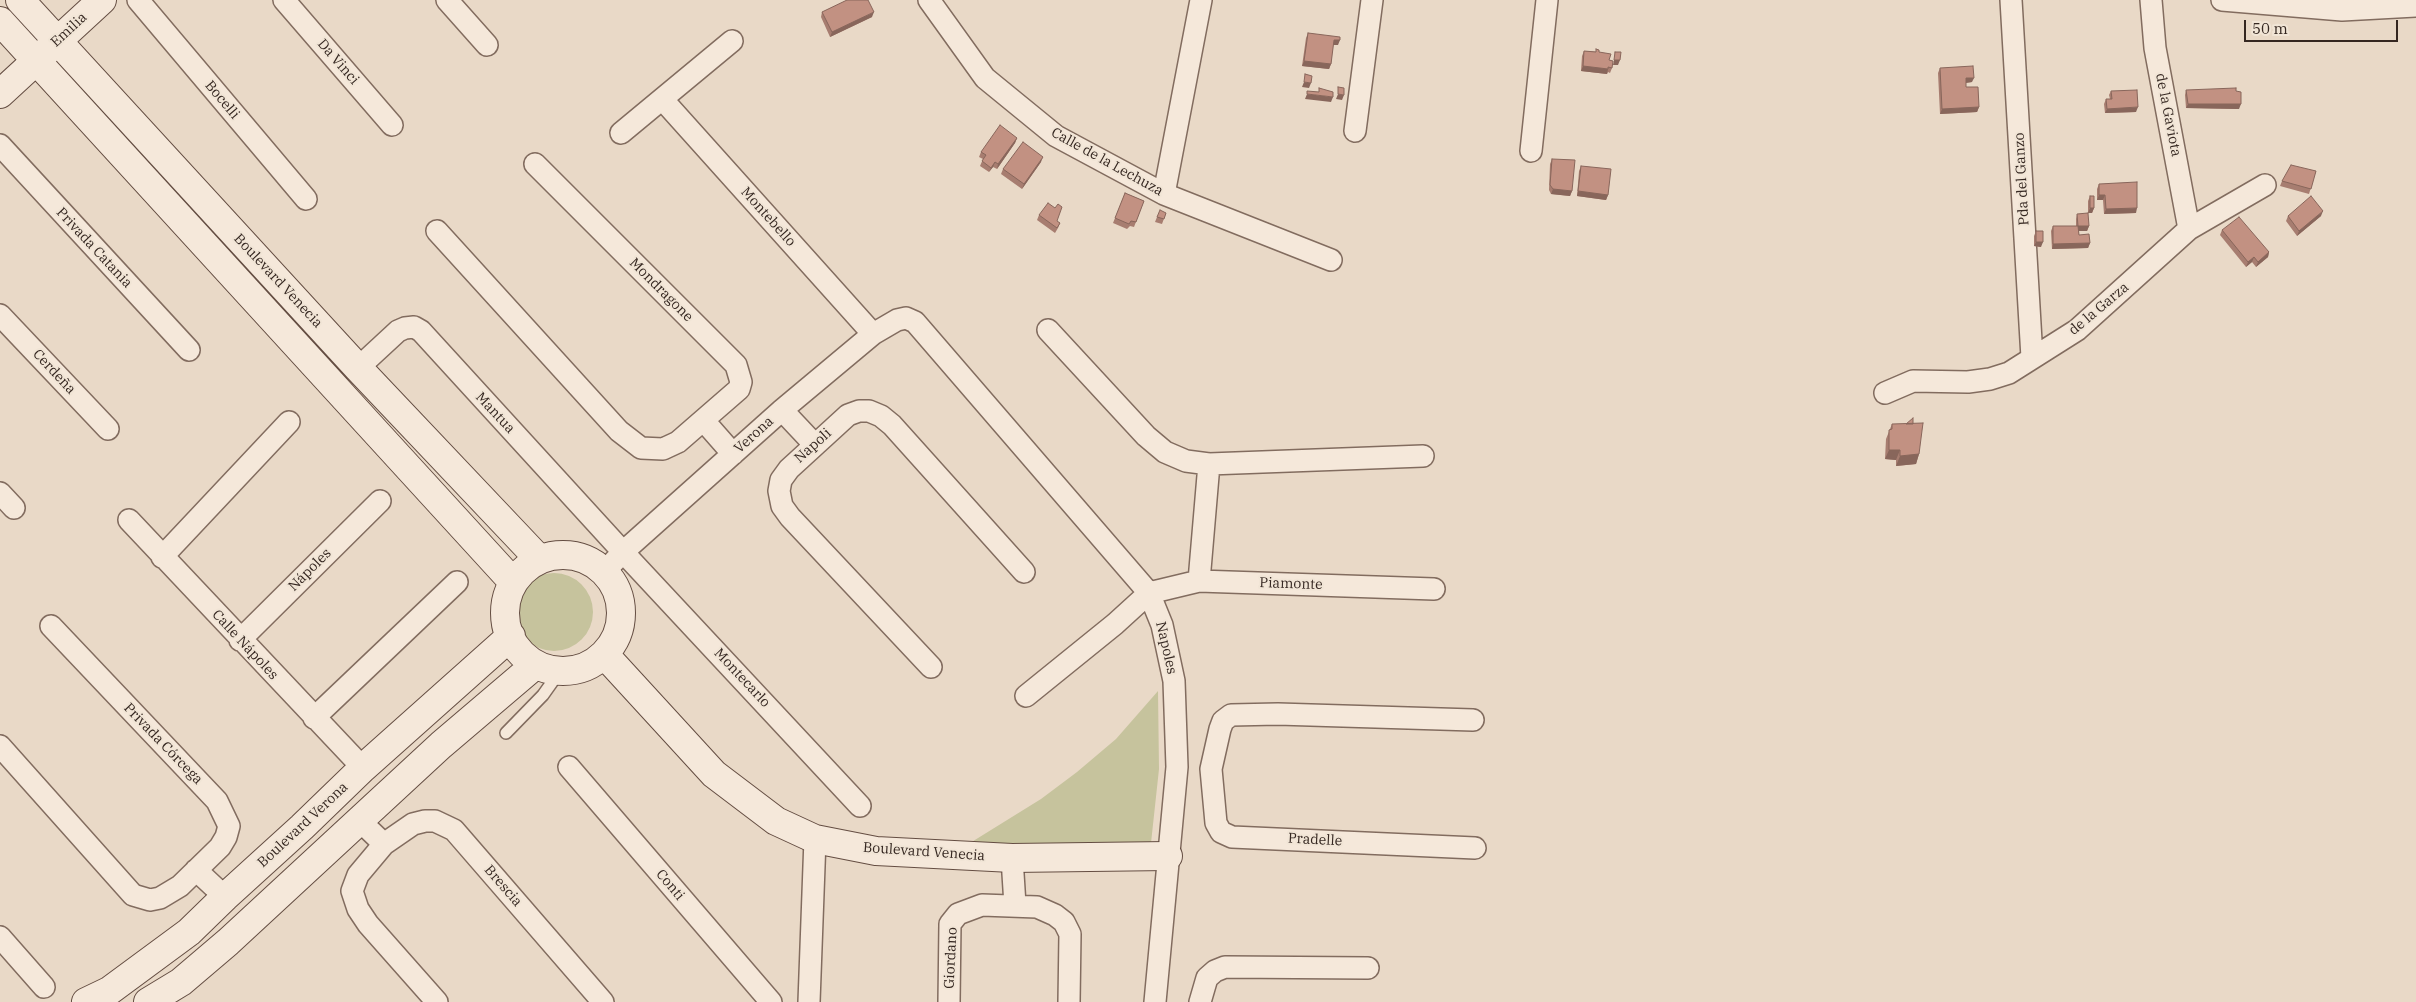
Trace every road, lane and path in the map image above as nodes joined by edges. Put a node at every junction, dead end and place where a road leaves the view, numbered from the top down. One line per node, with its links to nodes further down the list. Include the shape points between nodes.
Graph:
1 (20, 0): 15 (street, Boulevard Venecia)
2 (102, 0): 15 (street, Emilia)
3 (138, 0): 29 (street, Bocelli)
4 (284, 0): 21 (street, Da Vinci)
5 (447, 0): 17 (street)
6 (929, 0): 28 (street, Calle de la Lechuza, via 985,78 1056,136)
7 (1201, 0): 28 (street)
8 (1372, 0): 22 (street)
9 (1547, 0): 25 (street)
10 (2011, 0): 38 (street, Pda del Ganzo)
11 (2151, 0): 30 (street, de la Gaviota, via 2155,48)
12 (2222, 0): 13 (street, via 2342,10)
13 (2416, 6)
14 (0, 21): 18 (street)
15 (58, 40): 18 (street, Emilia); 39 (street, Boulevard Venecia)
16 (732, 41): 20 (street)
17 (487, 46)
18 (36, 60): 19 (street, Emilia); 58 (street)
19 (0, 94)
20 (664, 100): 23 (street); 36 (street, Montebello)
21 (392, 124)
22 (1355, 131)
23 (621, 133)
24 (0, 145): 37 (street, Privada Catania)
25 (1531, 151)
26 (535, 164): 42 (street, Mondragone, via 736,365 741,382 739,389)
27 (2265, 185): 30 (street, de la Garza)
28 (1164, 194): 32 (street, Calle de la Lechuza)
29 (306, 199)
30 (2189, 229): 38 (street, de la Garza, via 2077,330)
31 (436, 231): 42 (street, via 629,440 641,448 663,449 678,442)
32 (1331, 260)
33 (0, 315): 44 (street, Cerdeña)
34 (915, 322): 36 (street, Verona, via 906,318 897,320); 60 (street, Napoles)
35 (1048, 330): 48 (street, via 1152,442 1186,461)
36 (873, 334): 41 (street, Verona)
37 (189, 350)
38 (2032, 358): 40 (street, de la Garza, via 2009,373 1990,379 1913,381)
39 (358, 368): 51 (street, Mantua, via 398,331 414,327); 53 (street, Boulevard Venecia)
40 (1886, 394)
41 (782, 410): 45 (street); 46 (street, Verona)
42 (704, 421): 46 (street)
43 (289, 422): 52 (street)
44 (108, 429)
45 (814, 444): 55 (street, Napoli, via 848,415 869,411 881,416); 65 (street, Napoli, via 781,480 782,506 801,532)
46 (733, 454): 51 (street, Verona)
47 (1423, 456): 48 (street)
48 (1208, 464): 56 (street)
49 (380, 501): 63 (street, Nápoles)
50 (129, 520): 52 (street, Calle Nápoles)
51 (623, 552): 54 (street, Verona); 76 (street, Montecarlo)
52 (162, 557): 63 (street, Calle Nápoles)
53 (539, 559): 54 (street, via 562,554 585,559); 58 (street, via 521,572)
54 (604, 572): 64 (street, via 615,587 620,605 620,624)
55 (1024, 572)
56 (1199, 581): 59 (street, Piamonte); 60 (street, Piamonte)
57 (457, 582): 68 (street)
58 (514, 582): 62 (street, via 504,612)
59 (1434, 589)
60 (1149, 593): 67 (street); 73 (street, Napoles, via 1162,624 1174,681)
61 (50, 626): 83 (street, Privada Córcega, via 218,801 229,826 226,837)
62 (511, 636): 66 (street, via 520,651); 74 (street, Boulevard Verona)
63 (240, 640): 68 (street, Calle Nápoles)
64 (604, 654): 66 (street, via 582,668); 78 (street, Boulevard Venecia, via 714,774 776,821)
65 (931, 667)
66 (547, 668): 70 (lane, via 543,695); 77 (street, via 441,745)
67 (1026, 696)
68 (314, 718): 74 (street, Calle Nápoles)
69 (1473, 720): 75 (street, Pradelle, via 1231,715 1223,721 1220,729)
70 (506, 733)
71 (0, 746): 83 (street, Privada Córcega, via 133,895 150,900 160,898 180,886)
72 (570, 767): 93 (street, Conti)
73 (1177, 767): 75 (street); 81 (street, Napoles)
74 (363, 768): 84 (street, Boulevard Verona)
75 (1211, 769): 80 (street, Pradelle, via 1216,823 1221,832 1232,837)
76 (860, 806)
77 (359, 820): 79 (street); 90 (street, via 228,942 181,982)
78 (815, 839): 82 (street, Boulevard Venecia, via 876,851); 94 (street)
79 (384, 844): 91 (street, Brescia, via 358,875 352,891 358,909); 92 (street, Brescia, via 413,824 426,821 435,821 454,830)
80 (1475, 848)
81 (1168, 856): 82 (street, Boulevard Venecia); 97 (street, Napoles)
82 (1012, 858): 85 (street)
83 (196, 870): 84 (street)
84 (225, 897): 89 (street, Boulevard Verona, via 189,932)
85 (1015, 905): 95 (street, Giordano, via 969,908 950,924); 96 (street, Giordano, via 1036,907 1064,922 1070,934)
86 (0, 937): 88 (street)
87 (1368, 968): 98 (street, via 1225,967 1207,978)
88 (44, 987)
89 (103, 998)
90 (148, 1002)
91 (437, 1002)
92 (603, 1002)
93 (771, 1002)
94 (809, 1002)
95 (949, 1002)
96 (1069, 1002)
97 (1155, 1002)
98 (1200, 1002)

